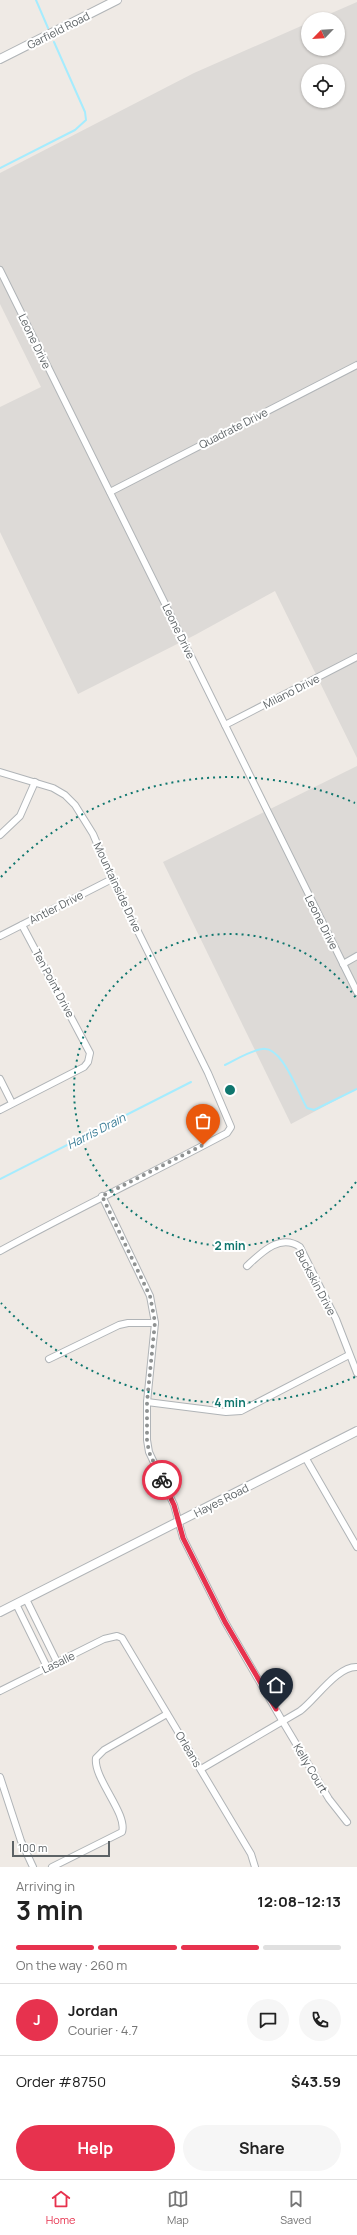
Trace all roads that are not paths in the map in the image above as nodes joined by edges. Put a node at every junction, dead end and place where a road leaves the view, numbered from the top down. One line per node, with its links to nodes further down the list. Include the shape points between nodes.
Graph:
1 (117, 0): 2 (street, Garfield Road)
2 (0, 59)
3 (0, 270): 5 (street, Leone Drive)
4 (357, 365): 5 (street, Quadrate Drive)
5 (110, 492): 7 (street, Leone Drive)
6 (357, 657): 7 (street, Milano Drive)
7 (225, 725): 15 (street, Leone Drive)
8 (0, 772): 9 (street, Mountainside Drive)
9 (35, 782): 10 (street, via 20,816); 11 (street, Mountainside Drive, via 53,788 75,805 93,834)
10 (0, 835)
11 (112, 879): 12 (street, Antler Drive); 20 (street, Mountainside Drive, via 195,1045 231,1127 227,1133)
12 (22, 925): 13 (street, Antler Drive); 18 (street, Ten Point Drive, via 90,1053 84,1067)
13 (0, 936)
14 (357, 956): 15 (street)
15 (343, 964): 16 (street, Leone Drive)
16 (357, 992)
17 (0, 1079): 18 (street)
18 (12, 1103): 19 (street, Ten Point Drive)
19 (0, 1110)
20 (102, 1196): 21 (street); 23 (street, Kelly Court, via 150,1296)
21 (0, 1251)
22 (247, 1266): 24 (street, Buckskin Drive, via 260,1253 274,1245 287,1242 300,1247 336,1319)
23 (155, 1322): 25 (street, via 119,1325); 27 (street, Kelly Court)
24 (349, 1355): 26 (street, Buckskin Drive); 27 (street, via 241,1411 226,1412)
25 (49, 1359)
26 (357, 1373)
27 (147, 1402): 30 (street, Kelly Court, via 148,1448 174,1505)
28 (357, 1431): 29 (street, Hayes Road)
29 (305, 1457): 30 (street, Hayes Road); 31 (street)
30 (178, 1521): 32 (street, Hayes Road); 41 (street, Kelly Court, via 183,1538 225,1622)
31 (357, 1547)
32 (26, 1599): 33 (street, Hayes Road); 36 (street)
33 (16, 1604): 34 (street, Hayes Road); 37 (street)
34 (0, 1612)
35 (117, 1636): 36 (street, Lasalle, via 104,1639); 40 (street, Orleans, via 128,1644)
36 (56, 1662): 37 (street, Lasalle)
37 (47, 1667): 39 (street, Lasalle)
38 (357, 1667): 41 (street, via 339,1672 307,1705)
39 (0, 1691)
40 (167, 1714): 42 (street, Orleans); 46 (street, via 104,1750 96,1758 98,1770 122,1821 122,1832)
41 (283, 1722): 42 (street); 44 (street, Kelly Court, via 329,1799)
42 (201, 1769): 47 (street, Orleans, via 251,1854)
43 (0, 1777): 45 (street, via 21,1841)
44 (347, 1822)
45 (33, 1867)
46 (52, 1867)
47 (255, 1867)

